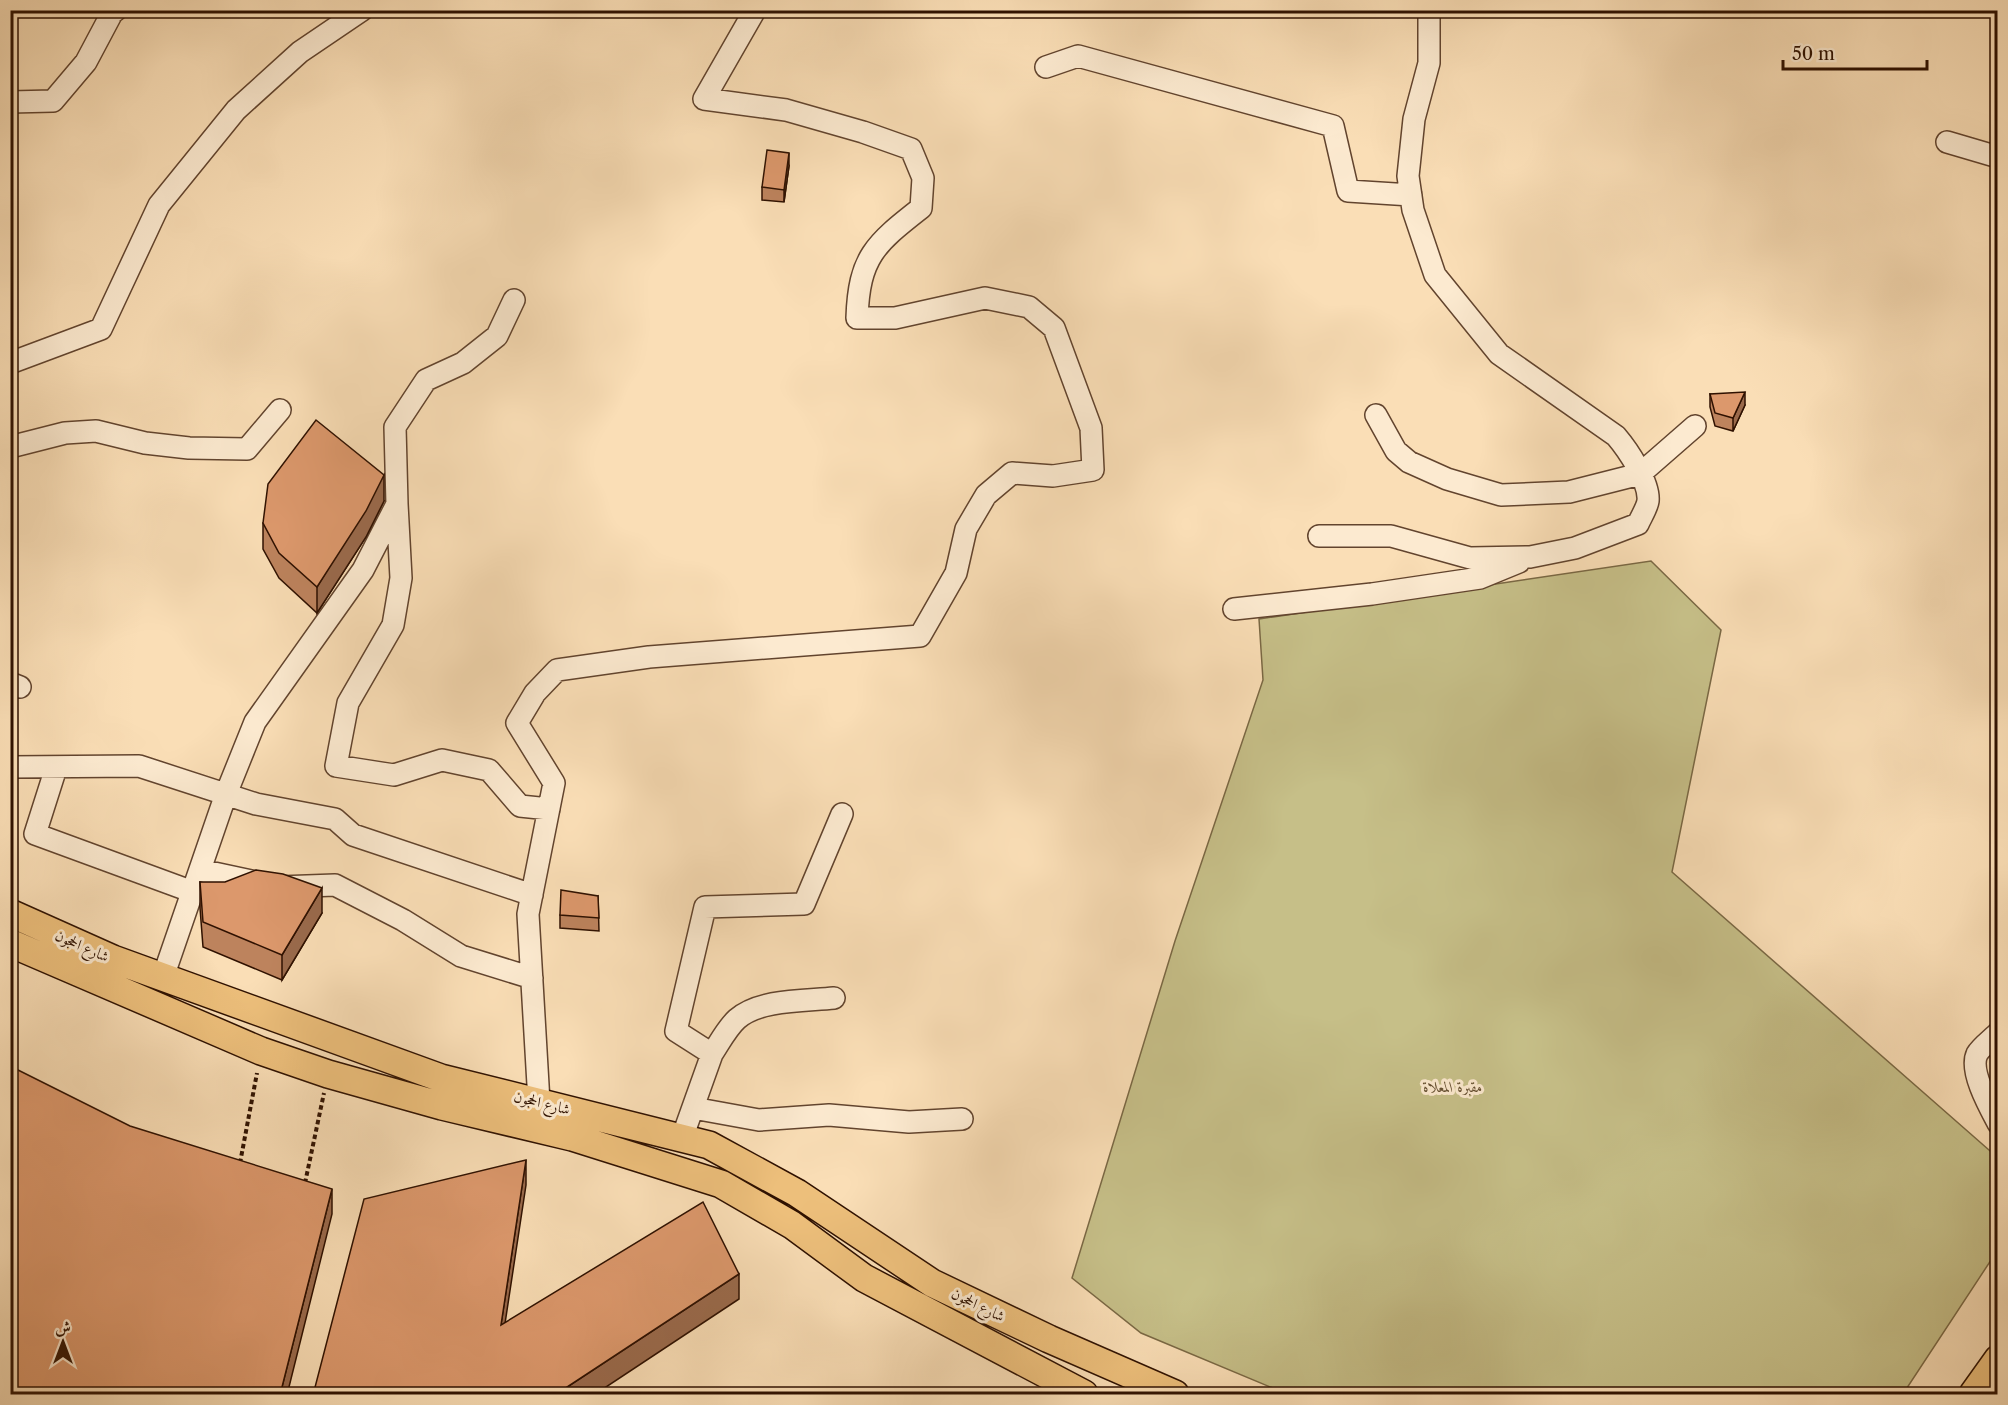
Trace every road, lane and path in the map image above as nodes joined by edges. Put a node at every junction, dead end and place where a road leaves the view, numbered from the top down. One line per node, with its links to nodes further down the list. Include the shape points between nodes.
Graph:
1 (362, 10): 11 (street, via 300,52 236,110 159,205 101,330)
2 (755, 10): 24 (street, via 704,99 786,110 911,149 922,178 921,208 875,248 858,285 857,318 895,318 985,298 1029,307 1054,328 1091,428 1093,470 1053,476 1012,473 986,495 966,529 956,573 920,636 650,657 557,670 535,693 516,723 554,783)
3 (1429, 10): 9 (street, via 1429,63 1414,119 1408,176)
4 (112, 11): 6 (street, via 86,62 53,101)
5 (1046, 67): 9 (street, via 1078,56 1333,126 1348,191)
6 (10, 102)
7 (1947, 142): 8 (street)
8 (1998, 157)
9 (1411, 195): 16 (street, via 1435,275 1499,354 1617,436)
10 (514, 300): 17 (street, via 497,336 463,363 426,380 395,427)
11 (10, 363)
12 (280, 410): 15 (street, via 247,449 145,443 96,431 65,433)
13 (1376, 415): 16 (street, via 1396,451 1409,462 1501,495 1569,492)
14 (1695, 426): 16 (street)
15 (10, 447)
16 (1640, 474): 19 (street, via 1648,503 1638,524 1575,548)
17 (397, 504): 23 (street, via 363,570 255,722); 24 (street, via 401,578 393,625 348,703 336,766 394,775 442,760 489,770 520,806)
18 (1319, 536): 19 (street, via 1391,536 1470,558)
19 (1530, 557): 20 (street, via 1480,578)
20 (1234, 609)
21 (10, 767): 22 (street)
22 (56, 768): 23 (street, via 139,766); 27 (street, via 35,834)
23 (226, 794): 26 (street); 28 (street, via 256,804 335,819 353,835)
24 (549, 809): 28 (street)
25 (842, 814): 36 (street, via 804,904 705,907 676,1031)
26 (200, 870): 27 (street); 32 (street, via 279,887 335,885 404,920 461,956)
27 (193, 891): 31 (street)
28 (532, 895): 32 (street, via 528,914)
29 (10, 913): 31 (main road, شارع الحجون, via 113,960)
30 (10, 943): 35 (main road, شارع الحجون)
31 (163, 977): 38 (main road, شارع الحجون, via 441,1078)
32 (532, 978): 38 (street)
33 (834, 998): 36 (street, via 773,1005 744,1014 735,1020)
34 (1998, 1033): 41 (street, via 1977,1055 1976,1067 1982,1092)
35 (261, 1051): 37 (main road, شارع الحجون); 43 (path)
36 (712, 1054): 39 (street)
37 (328, 1074): 44 (path); 47 (main road, شارع الحجون, via 572,1137 721,1184 792,1225 864,1278)
38 (538, 1102): 42 (main road, شارع الحجون)
39 (693, 1108): 40 (street, via 759,1120 829,1115 909,1122); 42 (street)
40 (962, 1119)
41 (1998, 1123)
42 (682, 1138): 45 (main road, شارع الحجون, via 719,1150 797,1193 932,1283)
43 (238, 1173)
44 (302, 1193)
45 (1049, 1340): 51 (main road); 52 (main road)
46 (1998, 1359): 48 (main road)
47 (1036, 1367): 49 (main road); 50 (main road, شارع الحجون)
48 (1974, 1393)
49 (1062, 1395)
50 (1084, 1395)
51 (1149, 1395)
52 (1174, 1395)

